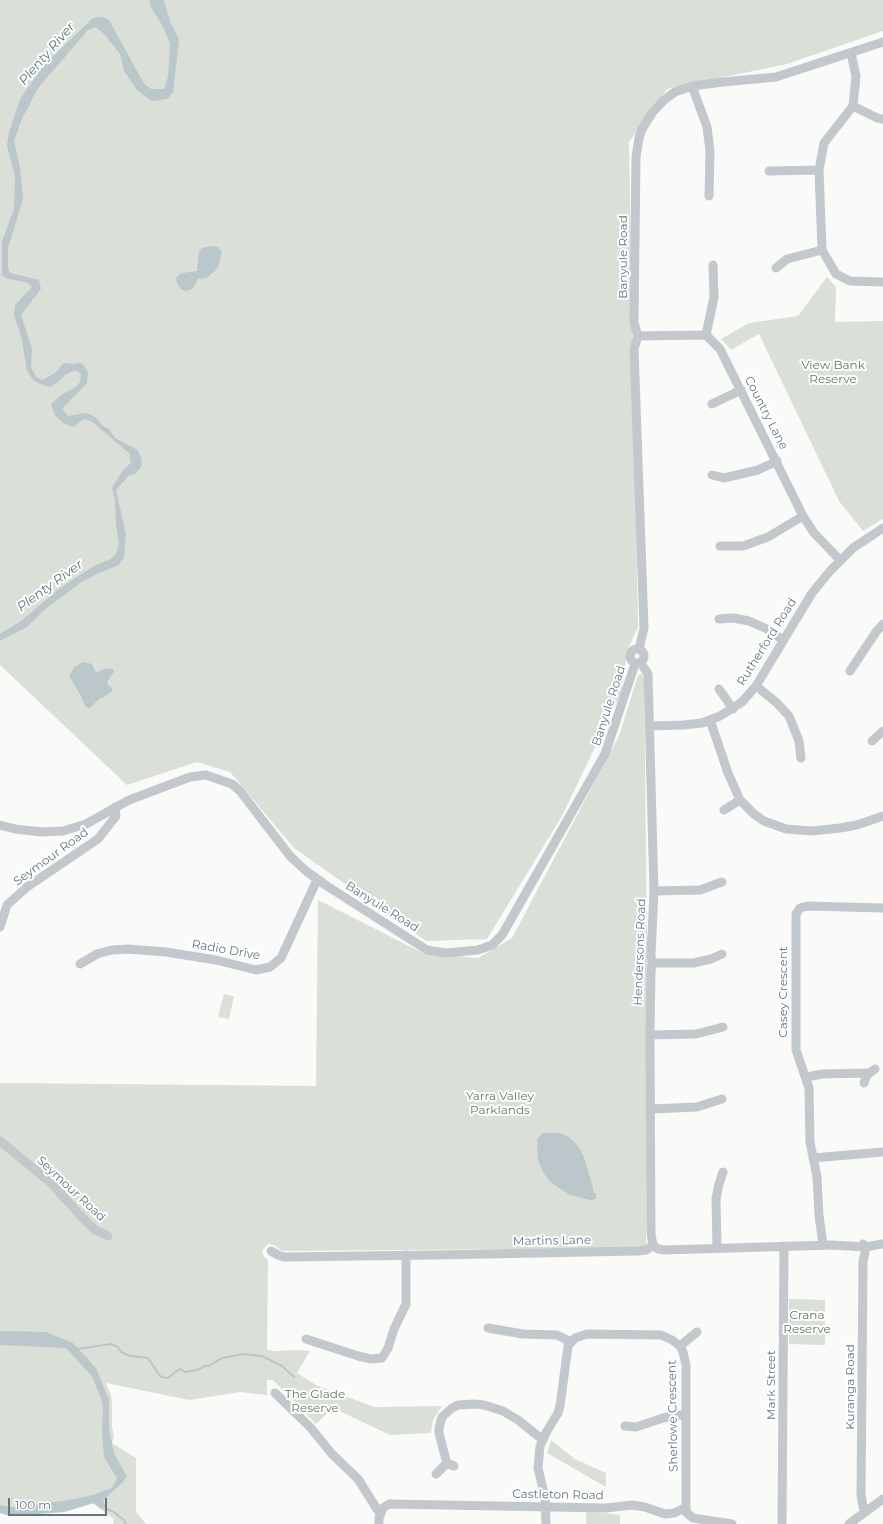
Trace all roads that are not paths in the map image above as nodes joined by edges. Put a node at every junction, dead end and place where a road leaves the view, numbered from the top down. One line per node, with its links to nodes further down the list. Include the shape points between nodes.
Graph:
1 (883, 42): 2 (street, Banyule Road)
2 (851, 53): 3 (street, Banyule Road, via 776,78); 4 (street, via 856,76)
3 (692, 86): 8 (street, via 707,127); 14 (street, Banyule Road, via 675,92 664,100 652,113 639,138 636,157 634,323)
4 (853, 106): 5 (street); 6 (street, via 824,143)
5 (883, 119)
6 (819, 170): 7 (street); 9 (street)
7 (769, 171)
8 (710, 196)
9 (822, 250): 11 (street, via 787,259); 12 (street, via 836,274 850,281)
10 (713, 265): 13 (street, via 714,297)
11 (776, 268)
12 (883, 282)
13 (706, 335): 14 (street); 15 (street, Country Lane, via 720,349)
14 (638, 336): 26 (street, Banyule Road, via 634,349 644,628 639,649 644,654 644,659)
15 (741, 390): 16 (street); 17 (street, Country Lane)
16 (712, 404)
17 (777, 462): 18 (street, via 758,470 724,478); 19 (street, Country Lane)
18 (712, 475)
19 (803, 516): 21 (street, via 768,537 743,546); 22 (street, Country Lane, via 814,533)
20 (883, 528): 22 (street, Rutherford Road)
21 (720, 546)
22 (840, 560): 25 (street, Rutherford Road, via 812,593)
23 (719, 619): 25 (street, via 737,618 749,621)
24 (883, 624): 27 (street)
25 (783, 640): 28 (street, Rutherford Road)
26 (638, 663): 32 (street, Hendersons Road, via 648,674); 41 (street, Banyule Road, via 606,754 502,935 492,945 478,950 446,953 427,950)
27 (850, 671)
28 (756, 686): 30 (street, Rutherford Road); 35 (street, via 789,716 800,741)
29 (719, 689): 30 (street)
30 (733, 709): 31 (street, Rutherford Road)
31 (710, 720): 32 (street, Rutherford Road, via 694,724); 36 (street)
32 (649, 726): 43 (street, Hendersons Road)
33 (883, 731): 34 (street)
34 (872, 742)
35 (801, 758)
36 (740, 800): 38 (street); 39 (street, via 764,821 798,831 823,831 857,825)
37 (115, 807): 40 (street, Banyule Road, via 86,824 63,831 42,832); 41 (street, Banyule Road, via 190,776 206,775 232,784 290,856); 45 (street, Seymour Road, via 116,816 98,839 27,887 7,906)
38 (724, 810)
39 (883, 816)
40 (0, 825)
41 (317, 880): 48 (street, Radio Drive, via 281,958 270,967 256,970 216,960 128,949 97,954)
42 (722, 882): 43 (street, via 700,890)
43 (654, 891): 47 (street, Hendersons Road)
44 (883, 908): 51 (street, Casey Crescent, via 810,906 797,911 796,1045 798,1060)
45 (0, 927)
46 (722, 954): 47 (street, via 693,963)
47 (652, 962): 50 (street, Hendersons Road)
48 (80, 964)
49 (723, 1027): 50 (street, via 696,1034)
50 (650, 1035): 54 (street, Hendersons Road)
51 (807, 1077): 52 (street, via 871,1071); 57 (street, Casey Crescent, via 810,1092 810,1142)
52 (864, 1083)
53 (722, 1099): 54 (street, via 706,1106)
54 (651, 1109): 61 (street, Hendersons Road)
55 (0, 1141): 59 (street, Seymour Road, via 50,1183 95,1230)
56 (883, 1152): 57 (street)
57 (814, 1160): 62 (street, Casey Crescent, via 818,1187)
58 (723, 1172): 65 (street, via 716,1199)
59 (108, 1236)
60 (883, 1243): 64 (street, via 873,1241)
61 (653, 1245): 65 (street, via 660,1250); 67 (street, Martins Lane, via 646,1250 638,1251)
62 (819, 1245): 63 (street); 64 (street, via 854,1242)
63 (784, 1246): 65 (street); 86 (street, Mark Street)
64 (863, 1246): 81 (street, Kuranga Road, via 861,1495)
65 (718, 1248)
66 (271, 1251): 67 (street, Martins Lane, via 284,1257)
67 (406, 1255): 70 (street, via 406,1304 382,1358 358,1356)
68 (488, 1328): 71 (street, via 557,1335)
69 (697, 1332): 72 (street)
70 (306, 1339)
71 (571, 1342): 72 (street, Sherlowe Crescent, via 587,1334 650,1335 667,1337); 76 (street, via 566,1352 560,1406)
72 (680, 1346): 74 (street, Sherlowe Crescent, via 686,1365)
73 (275, 1393): 82 (street, via 306,1422 332,1454 358,1480)
74 (686, 1414): 75 (street, via 636,1427); 80 (street, Sherlowe Crescent)
75 (625, 1426)
76 (543, 1440): 77 (street, via 503,1411 484,1405 458,1405 442,1417 439,1433 451,1465 443,1467); 79 (street, via 538,1461 541,1481 548,1496)
77 (436, 1474)
78 (883, 1499): 81 (street)
79 (547, 1507): 80 (street, Castleton Road, via 606,1508 632,1505 665,1514); 82 (street, Castleton Road, via 389,1504); 84 (street)
80 (685, 1508): 85 (street, via 693,1518)
81 (866, 1512): 87 (street)
82 (380, 1514): 83 (street)
83 (379, 1524)
84 (547, 1524)
85 (728, 1524)
86 (782, 1524)
87 (849, 1524)

